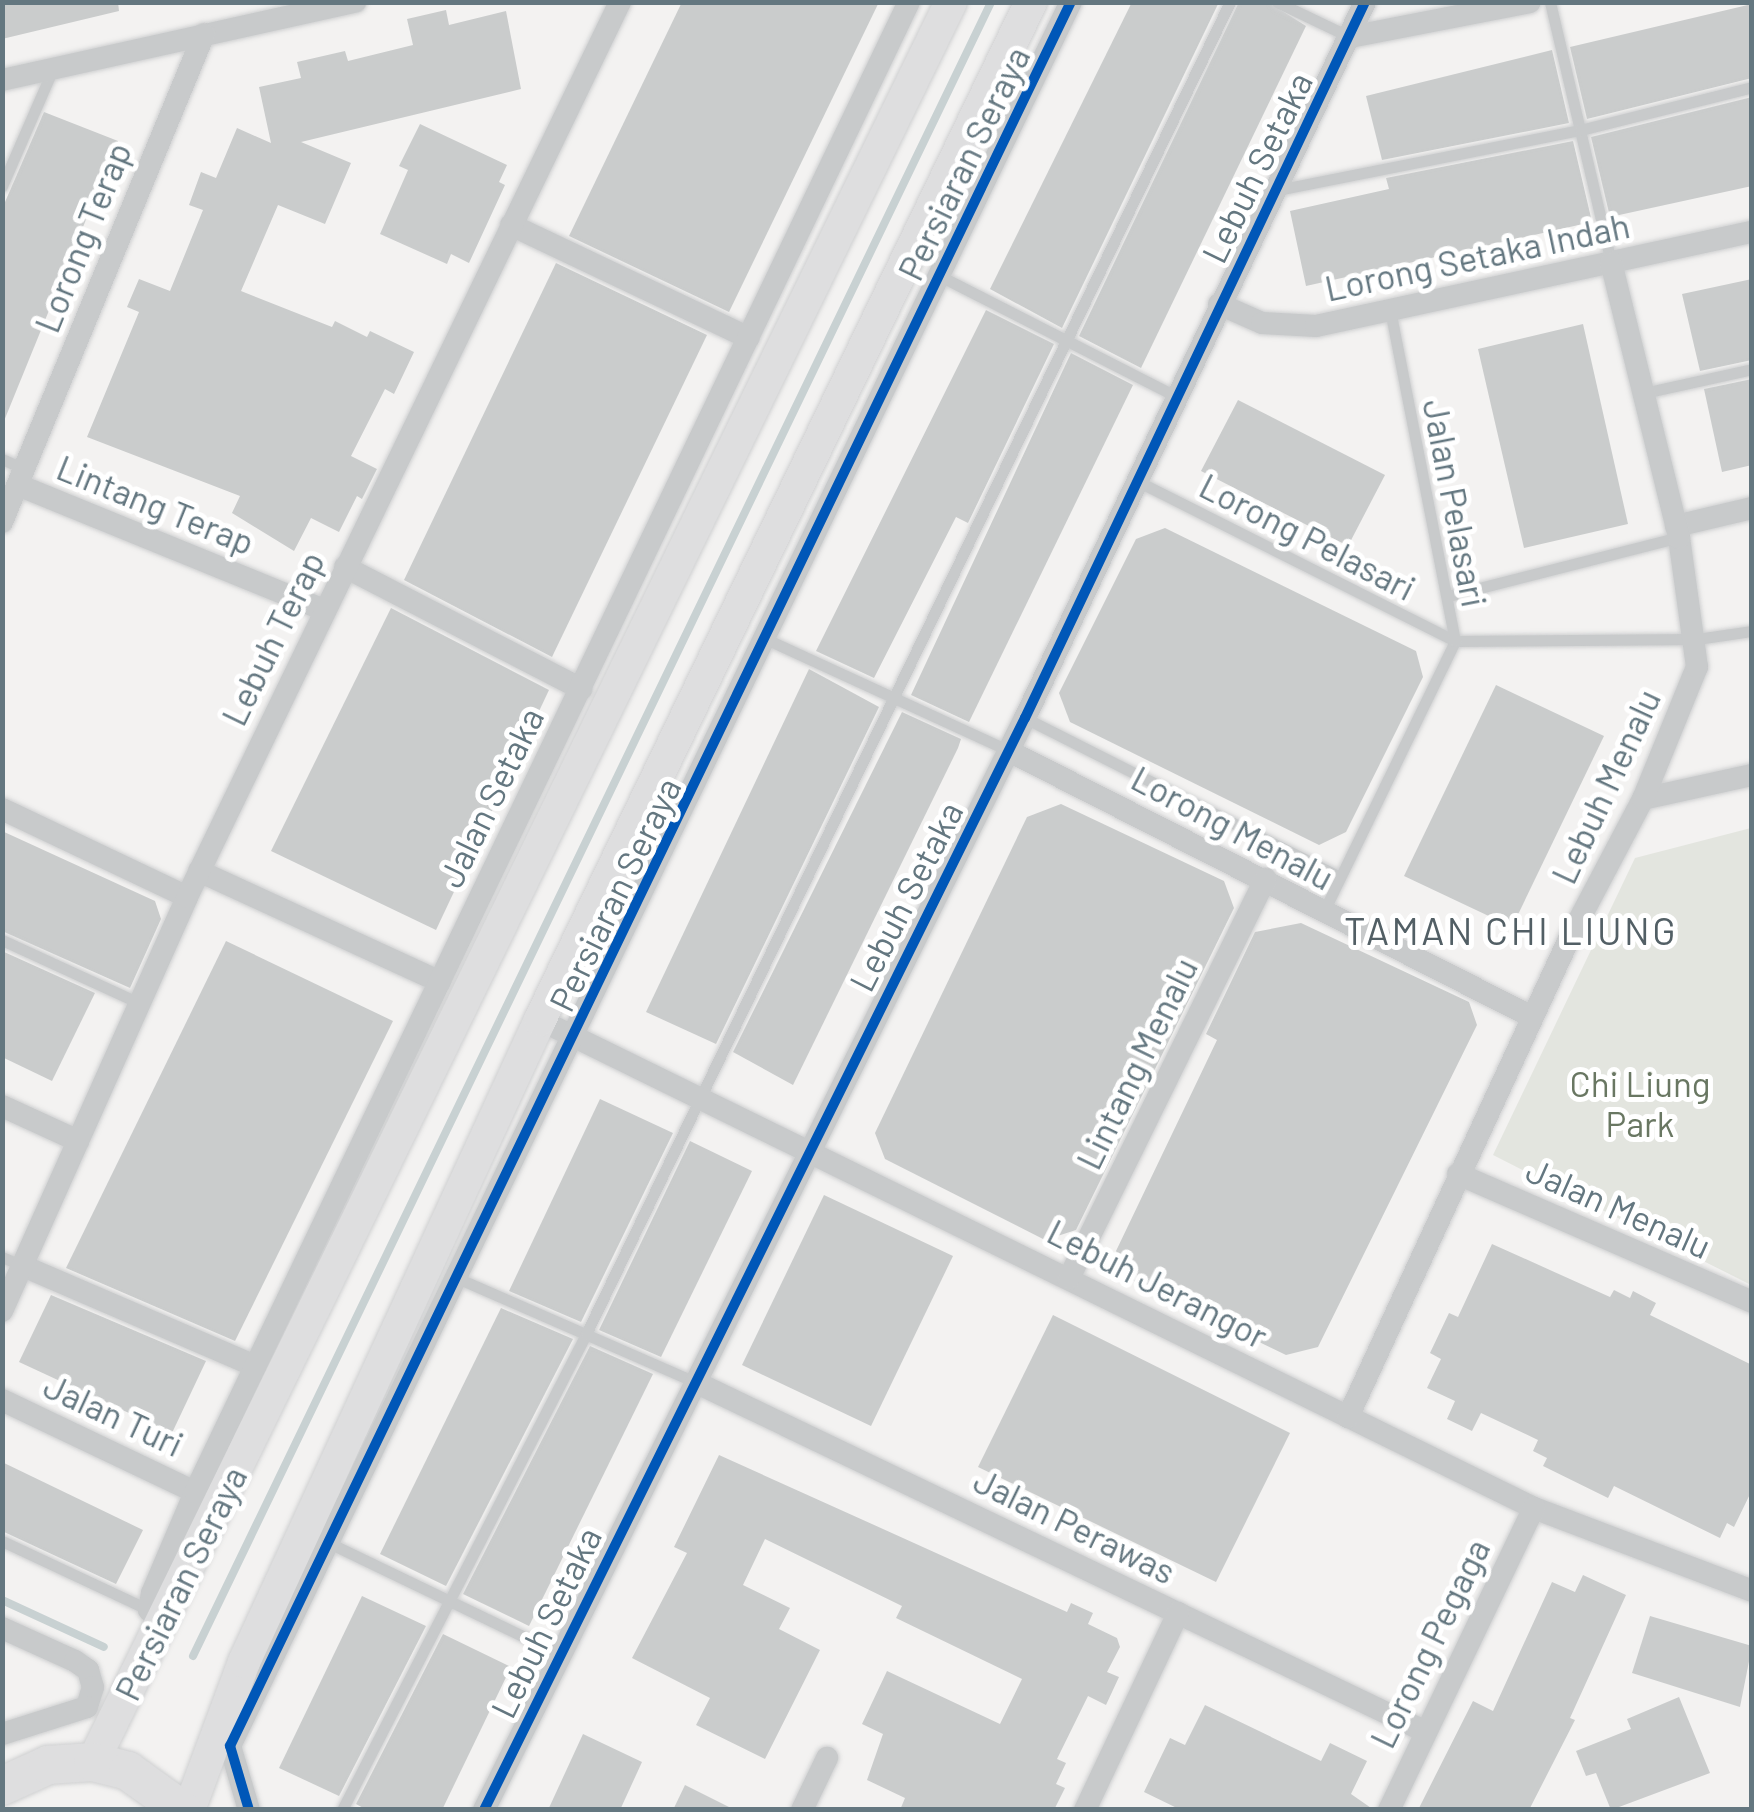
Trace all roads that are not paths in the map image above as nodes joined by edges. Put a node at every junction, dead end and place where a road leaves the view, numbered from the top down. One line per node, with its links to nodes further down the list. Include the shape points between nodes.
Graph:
1 (620, 2): 20 (street, Lebuh Terap)
2 (910, 2): 26 (street, Jalan Setaka)
3 (952, 2): 83 (main road, Persiaran Seraya)
4 (1030, 2): 59 (main road, Persiaran Seraya)
5 (1071, 2): 23 (street, Persiaran Seraya)
6 (1230, 2): 27 (lane)
7 (1278, 2): 13 (lane)
8 (1364, 2): 13 (street, Lebuh Setaka)
9 (1530, 2): 13 (street)
10 (1550, 2): 17 (lane)
11 (339, 4): 12 (street)
12 (204, 34): 14 (street); 31 (street, Lorong Terap)
13 (1350, 37): 19 (street, Lebuh Setaka)
14 (53, 68): 15 (street); 18 (lane)
15 (2, 80)
16 (1752, 87): 17 (lane)
17 (1580, 130): 19 (lane); 22 (lane)
18 (2, 186)
19 (1274, 191): 24 (street, Lebuh Setaka)
20 (512, 225): 26 (street); 36 (street, Lebuh Terap)
21 (1752, 232): 22 (street, Lorong Setaka Indah)
22 (1612, 263): 25 (street, Lorong Setaka Indah); 29 (street, Lebuh Menalu)
23 (940, 276): 27 (lane); 40 (street, Persiaran Seraya)
24 (1220, 304): 25 (street, Lorong Setaka Indah, via 1262,323 1316,326); 30 (street, Lebuh Setaka)
25 (1391, 314): 37 (lane, Jalan Pelasari)
26 (749, 338): 43 (street, Jalan Setaka)
27 (1068, 341): 30 (lane); 44 (lane)
28 (1752, 369): 29 (lane)
29 (1644, 394): 35 (street, Lebuh Menalu)
30 (1176, 396): 32 (street, Lebuh Setaka)
31 (15, 471): 34 (street, Lorong Terap); 38 (street, Lintang Terap)
32 (1137, 481): 42 (lane, Lorong Pelasari); 45 (street, Lebuh Setaka)
33 (1752, 508): 35 (street)
34 (2, 522)
35 (1678, 531): 37 (lane); 41 (street, Lebuh Menalu)
36 (345, 567): 38 (street, Lebuh Terap); 43 (street)
37 (1448, 596): 42 (lane, Jalan Pelasari)
38 (324, 610): 50 (street, Lebuh Terap)
39 (1752, 631): 41 (lane)
40 (766, 639): 44 (lane); 60 (street, Persiaran Seraya)
41 (1696, 639): 42 (lane); 48 (street, Lebuh Menalu, via 1686,700)
42 (1455, 641): 51 (lane, Jalan Pelasari)
43 (581, 689): 56 (street, Jalan Setaka)
44 (890, 702): 46 (lane); 61 (lane)
45 (1025, 718): 46 (street, Lebuh Setaka); 51 (lane, Lorong Menalu)
46 (1009, 751): 52 (street, Lorong Menalu); 64 (street, Lebuh Setaka)
47 (1752, 775): 48 (street)
48 (1643, 799): 58 (street, Lebuh Menalu)
49 (2, 809): 53 (street)
50 (199, 872): 53 (street, Lebuh Terap); 56 (street)
51 (1338, 876): 54 (lane, Jalan Pelasari)
52 (1265, 879): 54 (street, Lorong Menalu); 68 (street, Lintang Menalu)
53 (187, 896): 57 (street, Lebuh Terap)
54 (1322, 914): 58 (street, Lorong Menalu)
55 (2, 940): 57 (lane)
56 (440, 982): 72 (street, Jalan Setaka)
57 (140, 1004): 63 (street, Lebuh Terap)
58 (1532, 1017): 65 (street, Lebuh Menalu)
59 (540, 1020): 60 (street, Lebuh Jerangor); 91 (main road, Persiaran Seraya, via 244,1662)
60 (576, 1037): 61 (street, Lebuh Jerangor); 67 (street, Persiaran Seraya)
61 (697, 1094): 64 (street, Lebuh Jerangor); 71 (lane)
62 (2, 1106): 63 (street)
63 (78, 1142): 66 (street, Lebuh Terap)
64 (810, 1147): 68 (street, Lebuh Jerangor); 73 (street, Lebuh Setaka)
65 (1458, 1174): 69 (street, Jalan Menalu); 75 (street, Lebuh Menalu)
66 (13, 1261): 70 (street, Lebuh Terap); 72 (street)
67 (458, 1278): 71 (lane); 79 (street, Persiaran Seraya)
68 (1069, 1278): 75 (street, Lebuh Jerangor)
69 (1752, 1302)
70 (2, 1311)
71 (586, 1334): 73 (lane); 81 (lane)
72 (255, 1366): 76 (street, Jalan Setaka)
73 (695, 1382): 82 (street, Jalan Perawas); 85 (street, Lebuh Setaka)
74 (2, 1400): 76 (street, Jalan Turi)
75 (1348, 1417): 77 (street, Lebuh Jerangor)
76 (195, 1492): 83 (street, Jalan Setaka)
77 (1534, 1508): 80 (street, Lebuh Jerangor); 86 (street, Lorong Pegaga)
78 (2, 1541): 83 (lane)
79 (327, 1542): 81 (lane); 92 (street, Persiaran Seraya, via 230,1746)
80 (1752, 1590)
81 (450, 1600): 85 (lane); 93 (lane)
82 (1178, 1613): 86 (street, Jalan Perawas); 96 (street)
83 (155, 1616): 89 (main road, Persiaran Seraya)
84 (2, 1628): 87 (street, via 75,1661 88,1670 93,1687 87,1707)
85 (560, 1654): 94 (street, Lebuh Setaka)
86 (1424, 1731): 97 (street, Lorong Pegaga)
87 (2, 1734)
88 (827, 1758): 95 (street)
89 (93, 1762): 90 (main road, via 48,1765); 91 (main road, via 128,1771)
90 (2, 1786)
91 (186, 1810)
92 (249, 1810)
93 (342, 1810)
94 (484, 1810)
95 (802, 1810)
96 (1085, 1810)
97 (1389, 1810)

